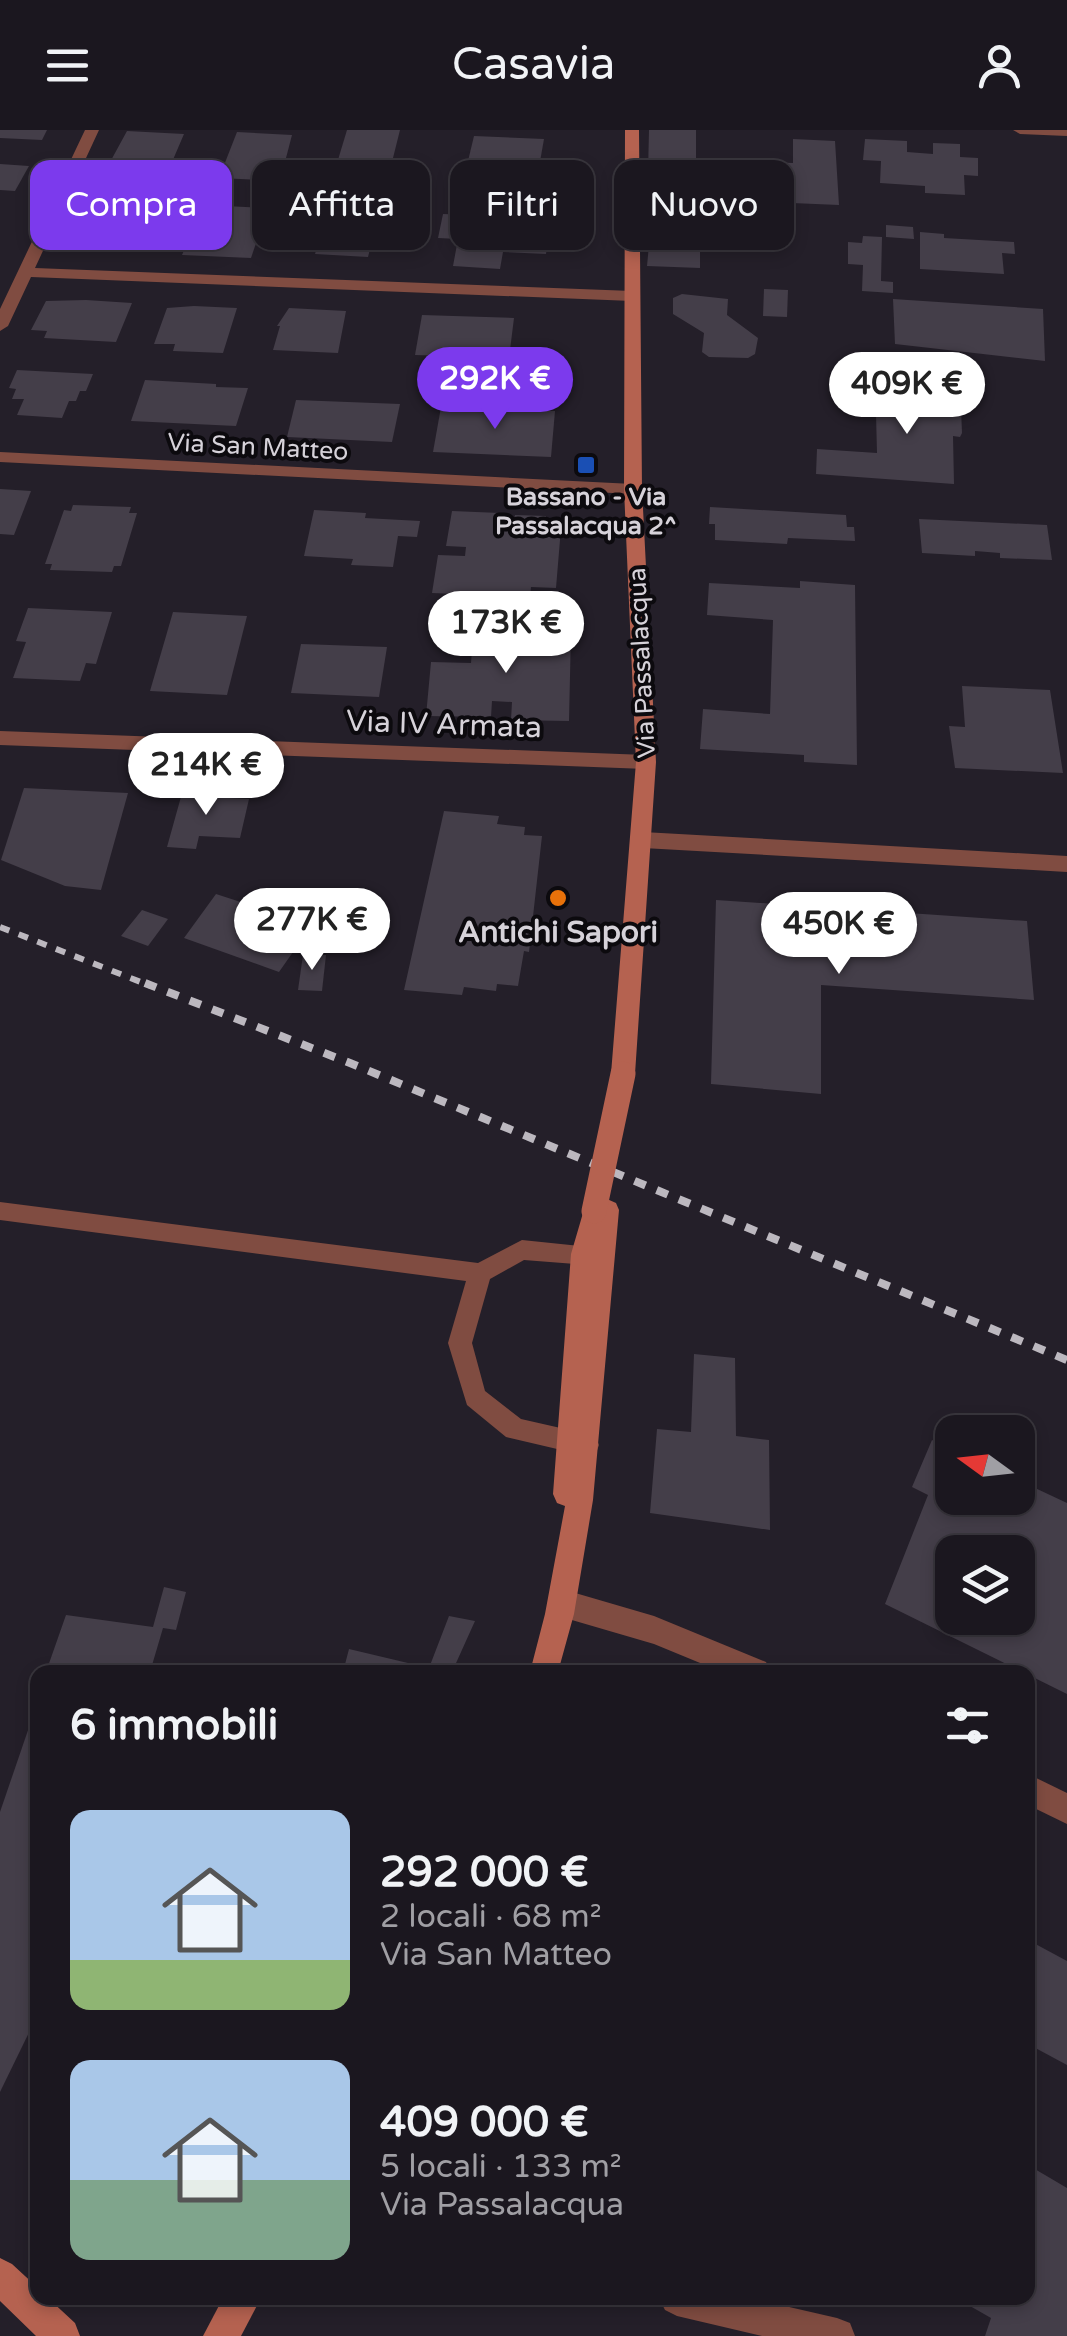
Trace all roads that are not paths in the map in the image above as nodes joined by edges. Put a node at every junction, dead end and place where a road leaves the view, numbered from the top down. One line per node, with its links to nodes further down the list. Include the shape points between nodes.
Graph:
1 (92, 130): 5 (street)
2 (632, 130): 6 (street, Via Passalacqua)
3 (1020, 130): 4 (street)
4 (1067, 132)
5 (27, 272): 6 (street); 7 (street)
6 (632, 296): 9 (street, Via Passalacqua)
7 (0, 326)
8 (0, 457): 9 (street, Via San Matteo)
9 (633, 490): 11 (street, Via Passalacqua)
10 (0, 738): 11 (street, Via IV Armata)
11 (646, 762): 12 (street, Via Passalacqua)
12 (644, 840): 13 (street); 15 (street, Via Passalacqua, bridge, via 623,1074)
13 (1067, 864)
14 (0, 1211): 16 (lane)
15 (592, 1255): 16 (lane, via 522,1250); 17 (street, Via Passalacqua)
16 (480, 1273): 17 (lane, via 460,1342 475,1397 515,1429)
17 (577, 1443): 18 (street, Via Passalacqua, via 581,1513)
18 (565, 1604): 19 (street, Via Passalacqua); 20 (street)
19 (546, 1665)
20 (739, 1665)
21 (1035, 1793): 22 (street)
22 (1067, 1809)
23 (0, 2276): 26 (street)
24 (239, 2305): 27 (street)
25 (706, 2305): 28 (street)
26 (62, 2336)
27 (221, 2336)
28 (837, 2336)

